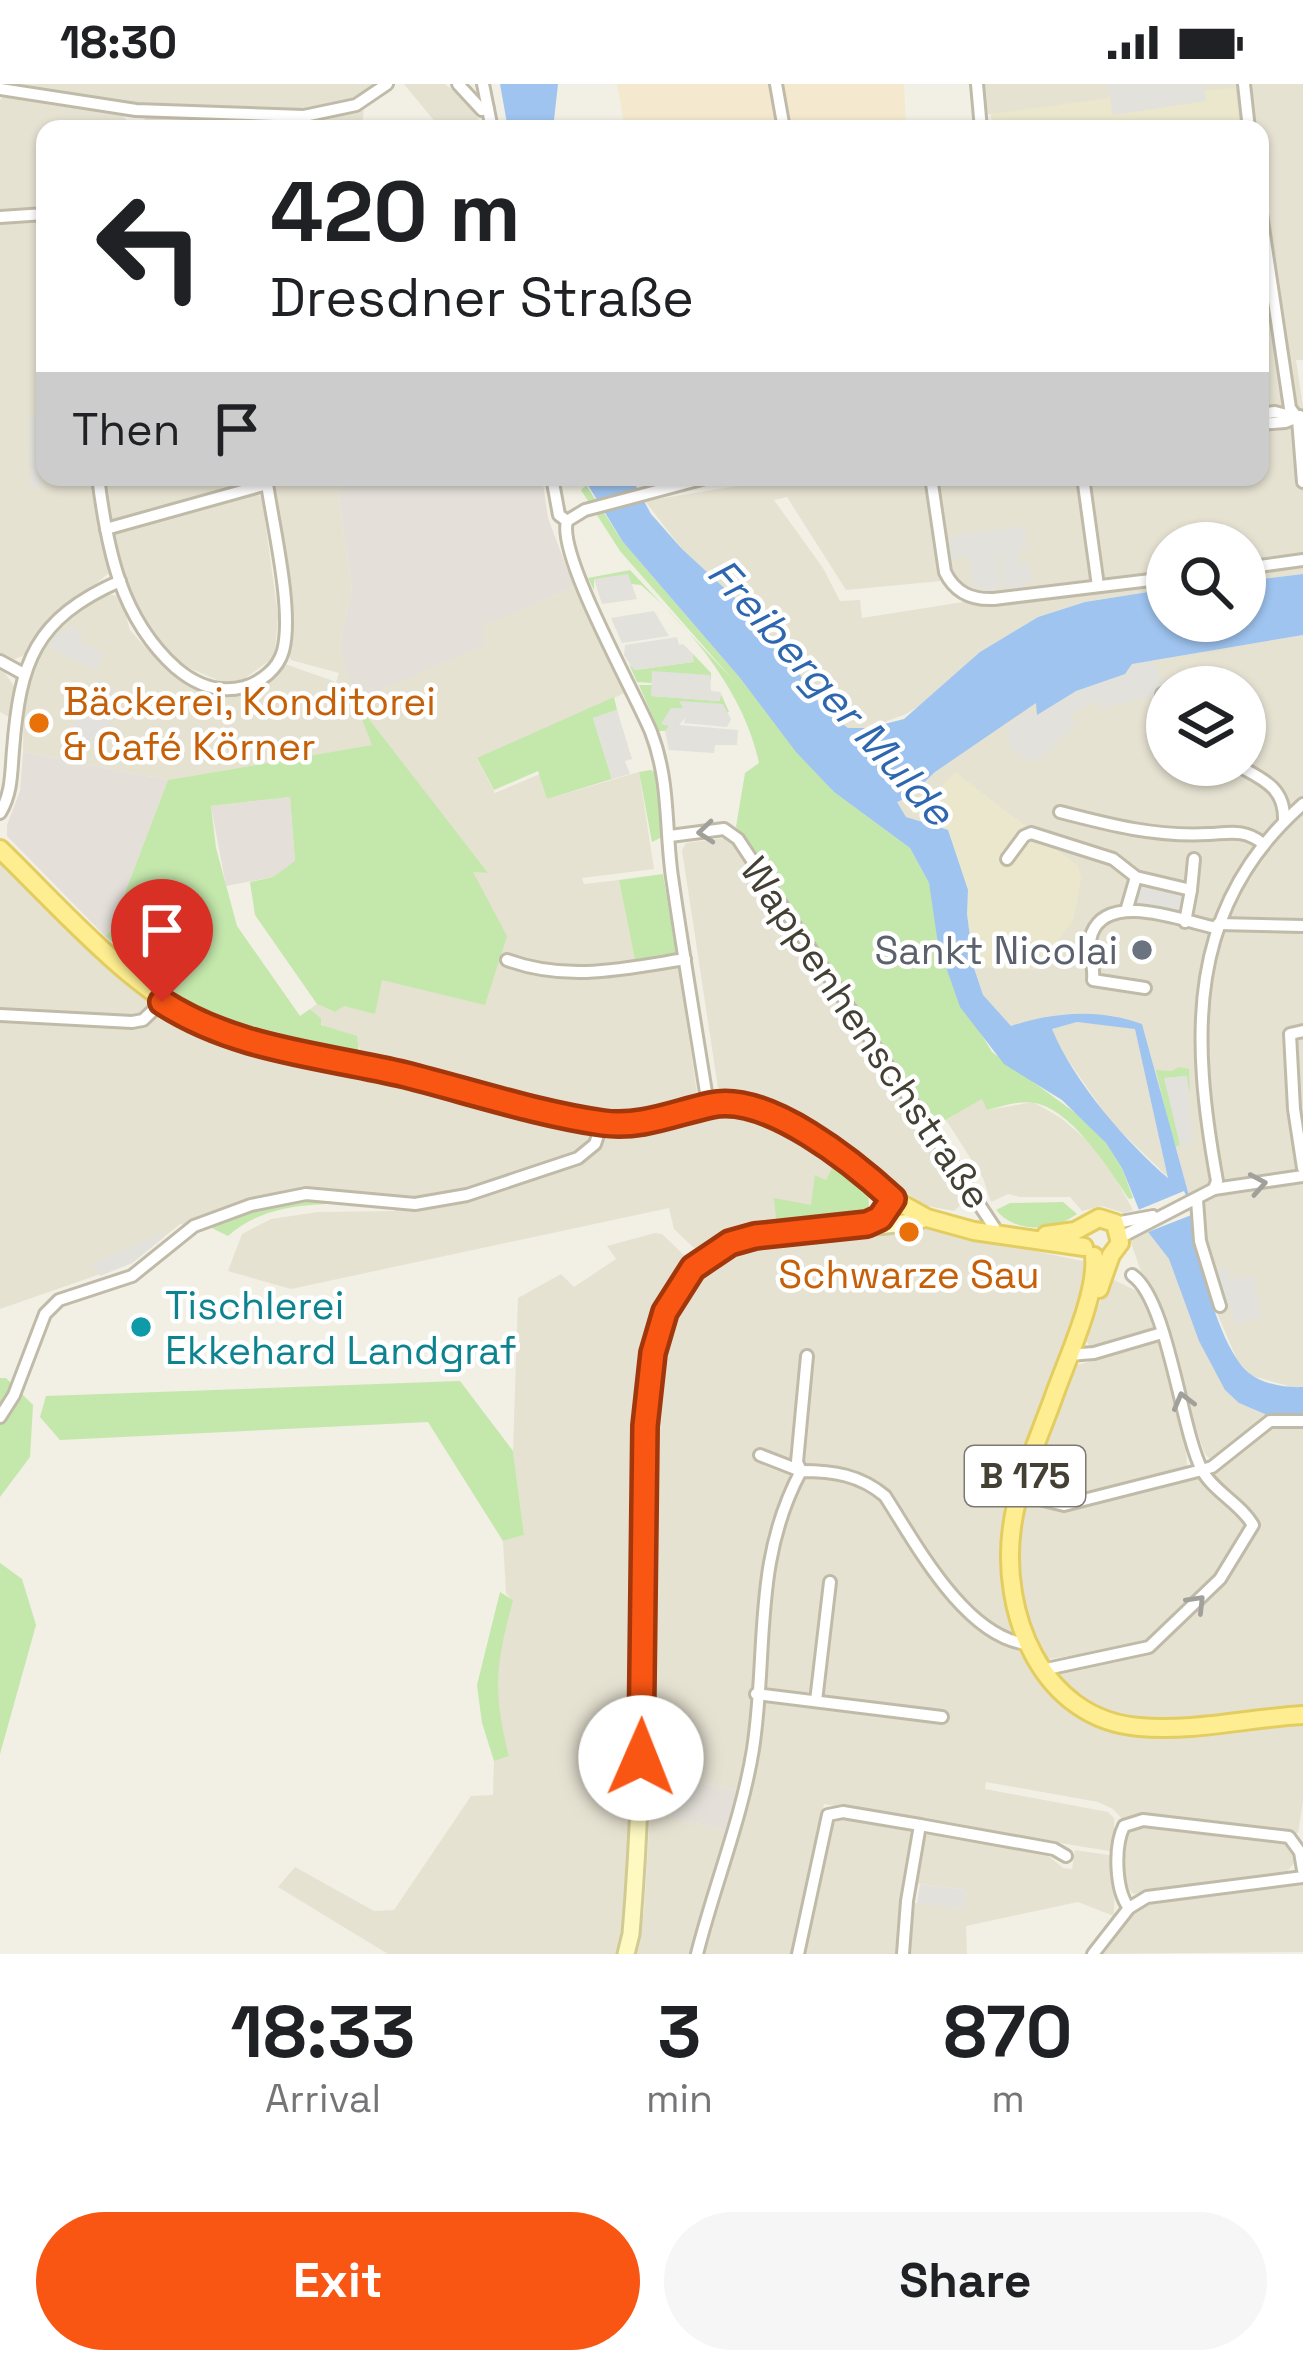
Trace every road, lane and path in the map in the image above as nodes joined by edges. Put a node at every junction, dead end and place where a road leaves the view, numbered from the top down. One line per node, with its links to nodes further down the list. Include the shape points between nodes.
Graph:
1 (386, 84): 12 (street, via 356,105)
2 (458, 84): 8 (street)
3 (483, 84): 8 (street)
4 (776, 84): 14 (street)
5 (977, 84): 15 (street)
6 (1244, 84): 16 (street)
7 (0, 89): 9 (street)
8 (488, 109): 13 (street)
9 (136, 110): 10 (street); 11 (street)
10 (134, 120)
11 (258, 120)
12 (305, 120)
13 (490, 120)
14 (782, 120)
15 (980, 120)
16 (1248, 120)
17 (36, 215): 18 (street)
18 (0, 217)
19 (1269, 298): 21 (street, via 1291,408)
20 (1269, 417): 21 (street)
21 (1300, 417): 22 (street)
22 (1303, 482)
23 (99, 486): 31 (street)
24 (250, 486): 31 (street)
25 (268, 486): 35 (street, via 285,638 278,663 256,682 221,689 187,676 141,632)
26 (554, 486): 30 (street)
27 (675, 486): 30 (street)
28 (932, 486): 36 (street, via 945,572 959,591 989,599)
29 (1084, 486): 36 (street)
30 (567, 521): 44 (street, via 574,563 653,736)
31 (106, 529): 35 (street)
32 (1303, 560): 33 (street)
33 (1266, 565)
34 (1146, 580): 36 (street)
35 (120, 581): 38 (street, via 62,616)
36 (1098, 586)
37 (0, 661): 38 (street)
38 (22, 673): 42 (street, via 10,792)
39 (1266, 781): 43 (street, via 1280,794)
40 (1303, 804): 43 (street)
41 (1060, 812): 45 (street, via 1129,830 1244,832)
42 (0, 813)
43 (1284, 820): 45 (street)
44 (670, 836): 55 (street); 70 (street, Wappenhenschstraße, one-way to 44, via 732,832)
45 (1262, 843): 53 (street)
46 (0, 849): 58 (main road)
47 (1006, 859): 49 (street, via 1036,833 1113,859)
48 (1194, 859): 50 (street)
49 (1136, 877): 50 (street); 51 (street)
50 (1191, 890): 52 (street)
51 (1126, 908): 52 (street); 57 (street, via 1095,927 1093,980)
52 (1185, 922): 53 (street)
53 (1217, 926): 54 (street); 64 (street, via 1201,1038)
54 (1303, 926)
55 (685, 959): 56 (street, via 569,975); 61 (street)
56 (507, 960)
57 (1145, 988)
58 (162, 1002): 59 (street, via 132,1022); 62 (main road, via 256,1045)
59 (0, 1016)
60 (1297, 1033): 63 (street)
61 (708, 1105): 62 (main road, via 670,1118); 65 (main road, via 742,1106 808,1133)
62 (602, 1123): 79 (street, via 596,1144 578,1158 467,1195 415,1204 306,1194 194,1226 132,1276 58,1300)
63 (1303, 1172): 64 (street, one-way to 63)
64 (1214, 1189): 66 (street)
65 (893, 1199): 67 (main road); 68 (main road)
66 (1193, 1201): 72 (street); 75 (street)
67 (927, 1218): 68 (main road); 69 (main road)
68 (867, 1224): 96 (main road, via 730,1243 683,1280 658,1330 645,1413 640,1793)
69 (954, 1226): 70 (main road); 73 (main road)
70 (994, 1227): 71 (main road, via 1049,1235)
71 (1084, 1228): 72 (main road, via 1100,1217); 73 (main road)
72 (1118, 1230): 73 (main road)
73 (1096, 1253): 77 (main road, B 175, via 1097,1295)
74 (1132, 1275): 76 (street)
75 (1220, 1306)
76 (1162, 1333): 77 (street); 82 (street, one-way to 76)
77 (1068, 1355): 84 (main road, B 175)
78 (807, 1356): 83 (street)
79 (0, 1417)
80 (1303, 1421): 82 (street, via 1270,1420)
81 (760, 1454): 83 (street)
82 (1202, 1470): 84 (street, via 1064,1505); 87 (street, one-way to 82, via 1149,1647 1220,1579 1253,1525)
83 (801, 1471): 86 (street, via 844,1474 875,1488 958,1603); 88 (street, via 764,1580)
84 (1019, 1494): 86 (main road, B 175, via 1010,1555)
85 (830, 1582): 89 (street)
86 (1028, 1644): 87 (main road, B 175)
87 (1042, 1670): 90 (main road, B 175, via 1085,1712 1136,1727)
88 (756, 1694): 89 (street); 97 (street, via 748,1772)
89 (816, 1701): 91 (street)
90 (1303, 1715)
91 (942, 1717)
92 (920, 1825): 93 (street); 98 (street, via 827,1815); 99 (street)
93 (1066, 1856)
94 (1303, 1874): 95 (street, via 1147,1897); 95 (street, via 1288,1837 1143,1820 1120,1833 1120,1888)
95 (1129, 1908): 100 (street)
96 (626, 1954)
97 (697, 1954)
98 (798, 1954)
99 (903, 1954)
100 (1093, 1954)

